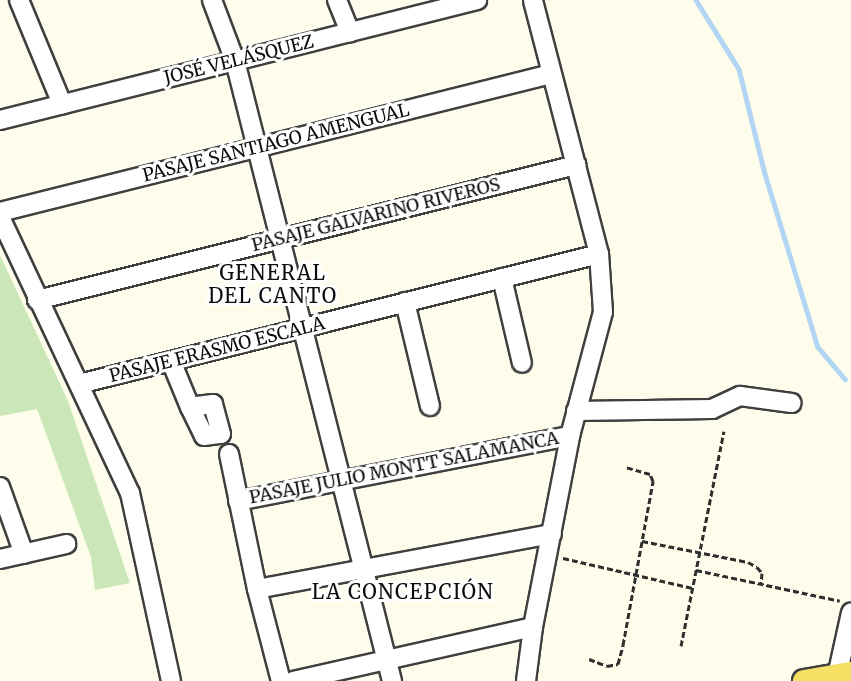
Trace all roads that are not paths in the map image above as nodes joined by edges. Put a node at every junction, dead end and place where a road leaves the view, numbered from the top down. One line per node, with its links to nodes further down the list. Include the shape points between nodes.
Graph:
1 (19, 0): 9 (street)
2 (212, 0): 7 (street)
3 (337, 0): 6 (street)
4 (477, 0): 6 (street, JOSÉ VELÁSQUEZ)
5 (533, 0): 8 (street)
6 (350, 32): 7 (street, JOSÉ VELÁSQUEZ)
7 (235, 61): 9 (street, JOSÉ VELÁSQUEZ); 11 (street)
8 (551, 74): 11 (street, PASAJE SANTIAGO AMENGUAL); 12 (street)
9 (62, 104): 10 (street, JOSÉ VELÁSQUEZ)
10 (0, 120)
11 (257, 148): 13 (street, PASAJE SANTIAGO AMENGUAL); 15 (street)
12 (576, 165): 15 (street, PASAJE GALVARINO RIVEROS); 16 (street)
13 (0, 212)
14 (0, 217): 18 (street)
15 (280, 239): 18 (street, PASAJE GALVARINO RIVEROS); 20 (street)
16 (599, 254): 17 (street, PASAJE ERASMO ESCALA); 27 (street, via 603,312)
17 (502, 278): 19 (street, PASAJE ERASMO ESCALA); 22 (street)
18 (37, 300): 23 (street)
19 (405, 302): 20 (street, PASAJE ERASMO ESCALA); 25 (street)
20 (303, 328): 21 (street, PASAJE ERASMO ESCALA); 30 (street)
21 (171, 361): 23 (street, PASAJE ERASMO ESCALA); 26 (street)
22 (522, 363)
23 (79, 384): 43 (street, via 129,493)
24 (792, 402): 27 (street, via 740,396 712,409)
25 (430, 406)
26 (190, 407)
27 (576, 411): 28 (street)
28 (570, 436): 30 (street, PASAJE JULIO MONTT SALAMANCA); 33 (street)
29 (229, 454): 32 (street)
30 (341, 481): 32 (street, PASAJE JULIO MONTT SALAMANCA); 37 (street)
31 (0, 487): 35 (street)
32 (238, 501): 38 (street)
33 (552, 534): 37 (street); 40 (street)
34 (66, 544): 35 (street)
35 (24, 554): 36 (street)
36 (0, 559)
37 (363, 569): 38 (street); 41 (street)
38 (257, 589): 44 (street)
39 (851, 613): 42 (street)
40 (533, 627): 41 (street); 47 (street)
41 (386, 660): 45 (street); 46 (street)
42 (842, 676): 48 (main road)
43 (171, 681)
44 (281, 681)
45 (293, 681)
46 (392, 681)
47 (526, 681)
48 (804, 681)

